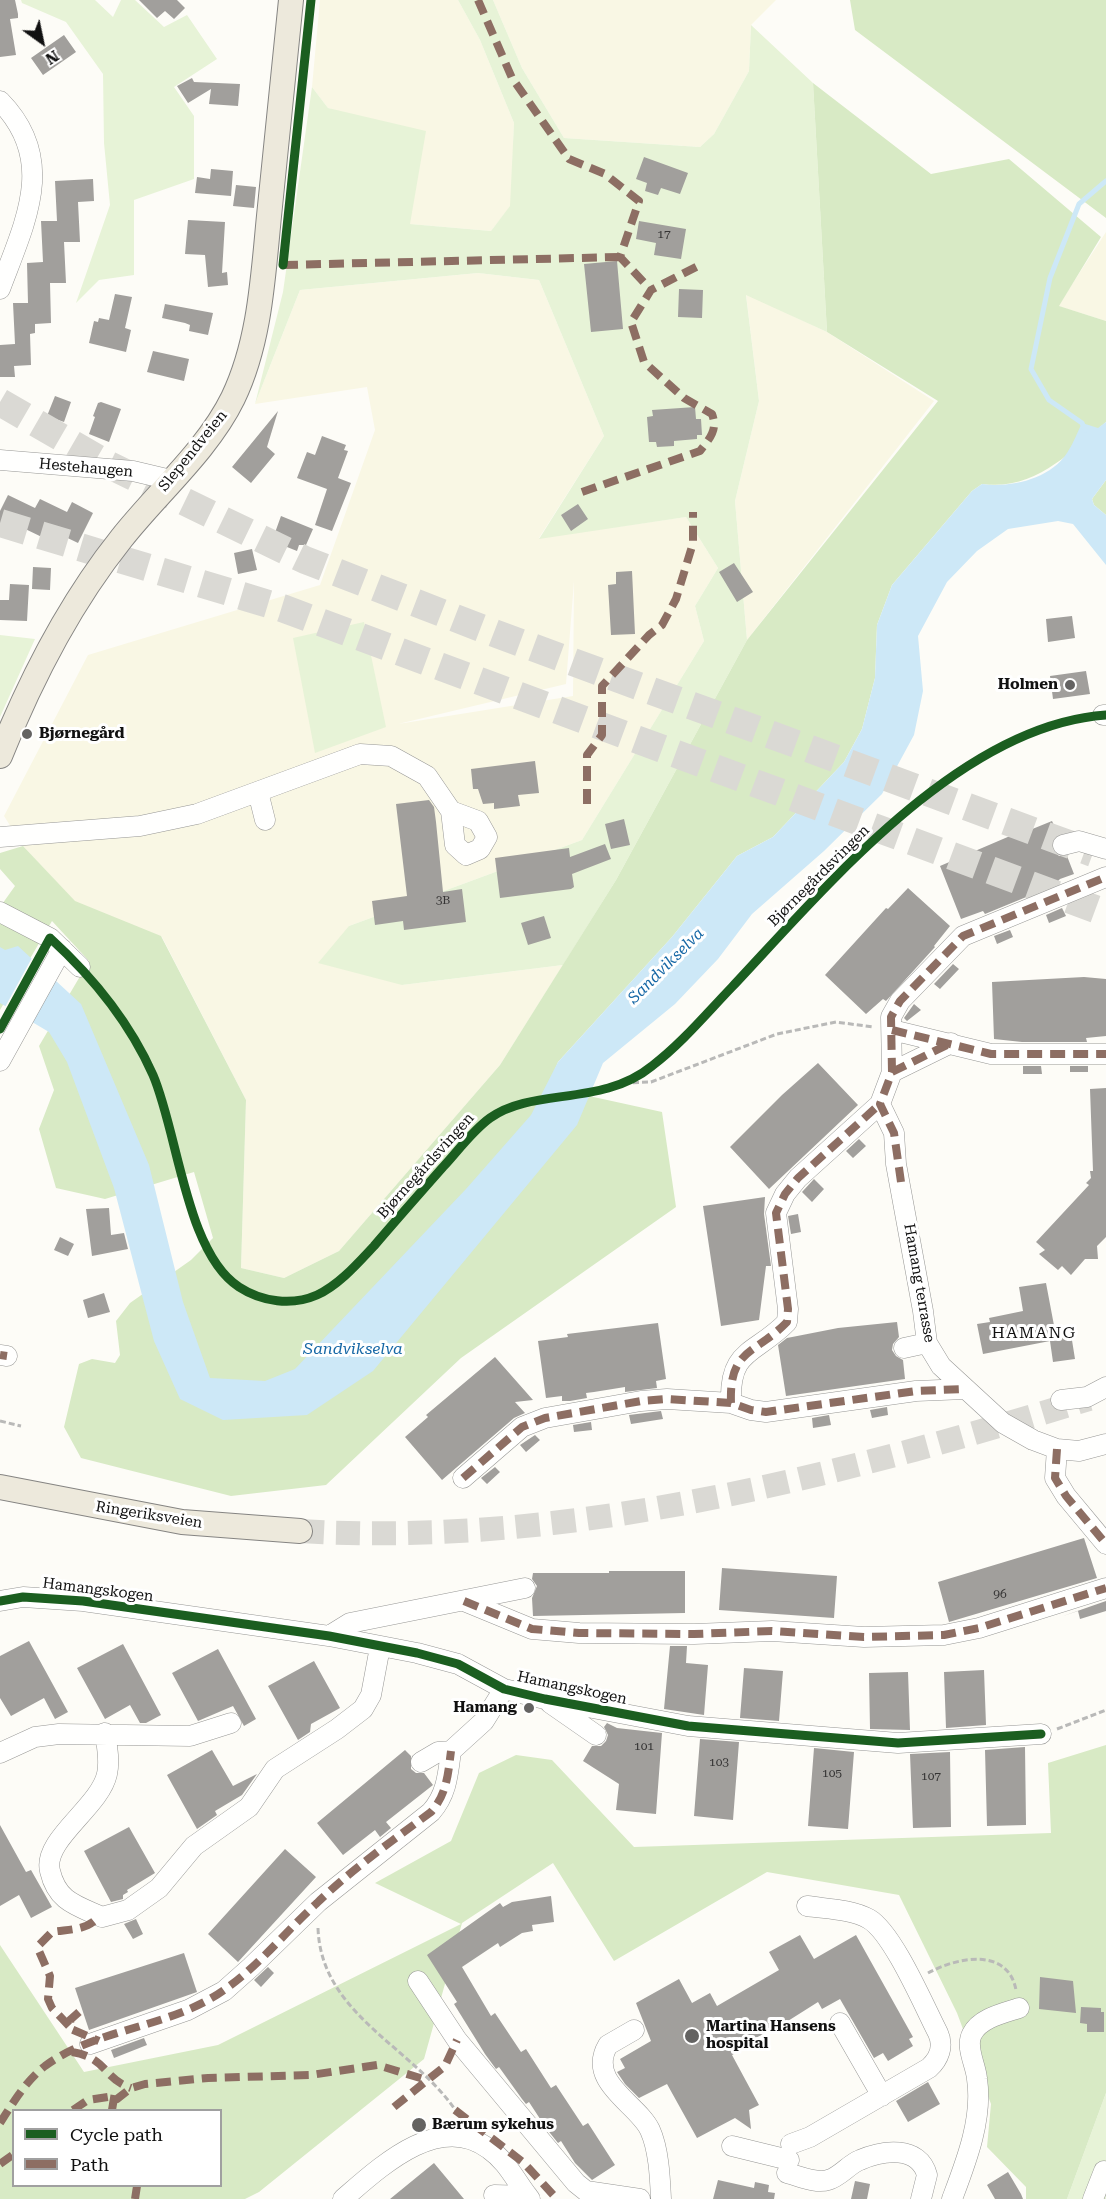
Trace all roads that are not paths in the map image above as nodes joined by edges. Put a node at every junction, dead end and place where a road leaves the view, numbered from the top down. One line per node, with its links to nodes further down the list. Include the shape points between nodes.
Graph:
1 (291, 0): 5 (main road, Slependveien, via 253,340 232,401 212,432)
2 (0, 100): 3 (street, via 26,137 33,163 33,192)
3 (0, 288)
4 (0, 460): 5 (street, Hestehaugen, via 133,471)
5 (171, 480): 6 (main road, Slependveien, via 119,541 76,606 38,674)
6 (0, 756)
7 (258, 792): 8 (street, via 360,754 391,756 428,776); 9 (street); 10 (street, via 197,814 140,826)
8 (451, 811)
9 (265, 820)
10 (0, 837)
11 (1063, 845): 12 (street, via 1079,841)
12 (1106, 849)
13 (1106, 877): 17 (street, via 963,936 900,1001 891,1017)
14 (0, 912): 15 (street, via 51,938)
15 (58, 955): 16 (street); 20 (street)
16 (80, 967)
17 (892, 1030): 18 (street); 21 (street)
18 (951, 1043): 19 (street, via 990,1054); 21 (street)
19 (1106, 1054)
20 (0, 1061)
21 (892, 1072): 22 (street)
22 (880, 1104): 23 (street, Hamang terrasse, via 894,1133); 28 (street, via 785,1194 776,1213 787,1322 736,1364 731,1378)
23 (927, 1343): 24 (street); 26 (street, Hamang terrasse, via 940,1366)
24 (904, 1348)
25 (1106, 1387): 27 (street, via 1087,1397)
26 (965, 1389): 28 (street, via 916,1391 766,1412); 30 (street, Hamang terrasse, via 1003,1422)
27 (1061, 1400)
28 (731, 1403): 31 (street, via 641,1401 545,1418 522,1427)
29 (1106, 1444): 30 (street, Hamang terrasse, via 1079,1451)
30 (1057, 1449): 34 (street, via 1055,1478)
31 (463, 1478)
32 (0, 1487): 33 (main road, Ringeriksveien, via 182,1522)
33 (300, 1531)
34 (1106, 1544)
35 (525, 1588): 38 (street)
36 (1106, 1588): 38 (street, via 980,1628 944,1635 899,1636 772,1630 579,1633 532,1629)
37 (0, 1601): 39 (street, Hamangskogen, via 23,1597 83,1601)
38 (464, 1601): 39 (street, via 350,1623)
39 (329, 1636): 40 (street, Hamangskogen)
40 (380, 1647): 41 (street, Hamangskogen, via 458,1664); 44 (street, via 371,1695 363,1709 275,1769 249,1807 194,1846 159,1888 128,1910 102,1917 66,1899 54,1888 49,1866 51,1851 98,1796 107,1774)
41 (504, 1689): 42 (street, Hamangskogen); 47 (street, Hamangskogen, via 484,1721)
42 (545, 1699): 45 (street, Hamangskogen, via 688,1725 898,1743); 46 (street)
43 (231, 1723): 44 (street, via 190,1736)
44 (105, 1733): 48 (street, via 35,1737)
45 (1041, 1734)
46 (596, 1736)
47 (451, 1751): 49 (street, Hamangskogen, via 438,1752); 55 (street, via 446,1787 431,1812 318,1902 224,1991 188,2010)
48 (0, 1752)
49 (421, 1762)
50 (807, 1906): 56 (street, via 853,1912 872,1920 895,1949 941,2039 940,2051 929,2068)
51 (418, 1981): 63 (street, via 457,2040 576,2183 586,2191)
52 (1019, 2008): 66 (street, via 989,2020 971,2036 979,2105)
53 (840, 2023): 56 (street)
54 (634, 2030): 64 (street, via 608,2045 603,2063 614,2090 650,2129)
55 (90, 2044)
56 (882, 2096): 58 (street, via 810,2137)
57 (732, 2146): 58 (street)
58 (789, 2159): 65 (street, via 818,2181 829,2180 861,2159 909,2153 919,2160 927,2175)
59 (1104, 2171): 67 (street)
60 (494, 2195): 61 (street)
61 (529, 2198): 62 (street, via 510,2168 490,2149 472,2138 446,2136 409,2148)
62 (343, 2199)
63 (640, 2199)
64 (661, 2199)
65 (921, 2199)
66 (952, 2199)
67 (1093, 2199)

